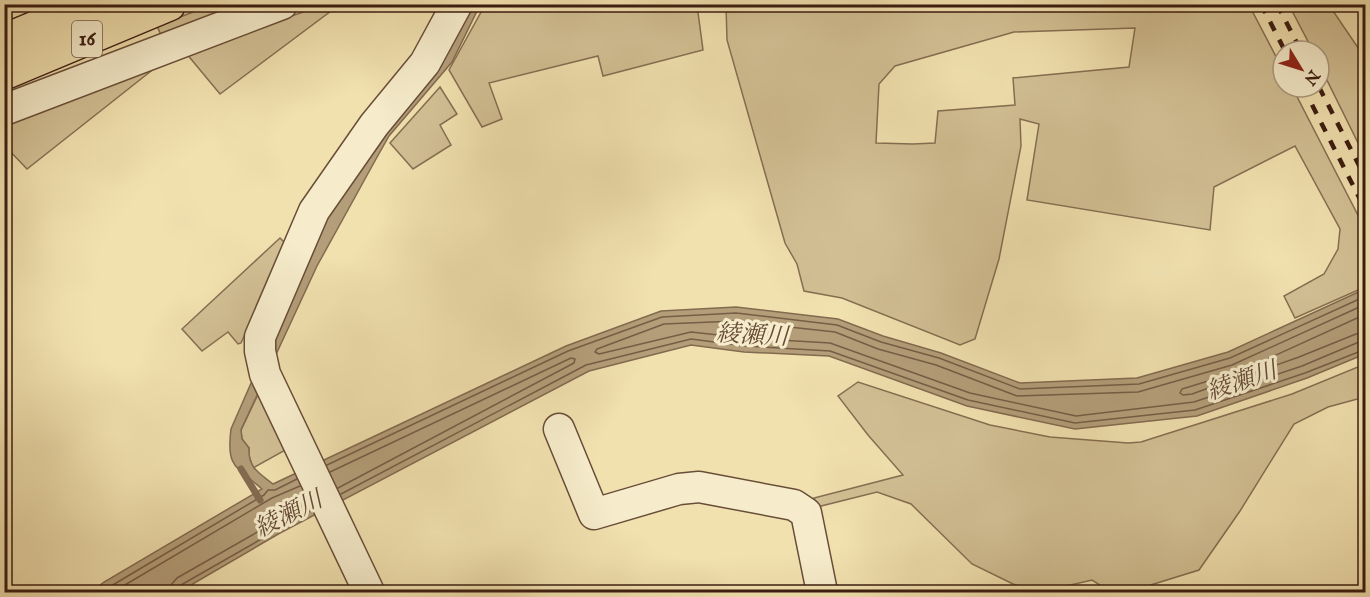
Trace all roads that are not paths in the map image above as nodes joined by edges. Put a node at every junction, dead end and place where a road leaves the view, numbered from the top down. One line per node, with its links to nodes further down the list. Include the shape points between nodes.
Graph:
1 (93, 4): 5 (highway, 16)
2 (169, 4): 6 (highway, 16)
3 (282, 4): 7 (street)
4 (457, 4): 9 (street, via 424,63 374,124 314,211 260,337 269,382)
5 (4, 41)
6 (4, 73)
7 (4, 110)
8 (559, 429): 10 (street, via 594,514 679,489 699,487 794,505 806,513)
9 (369, 592)
10 (822, 592)

